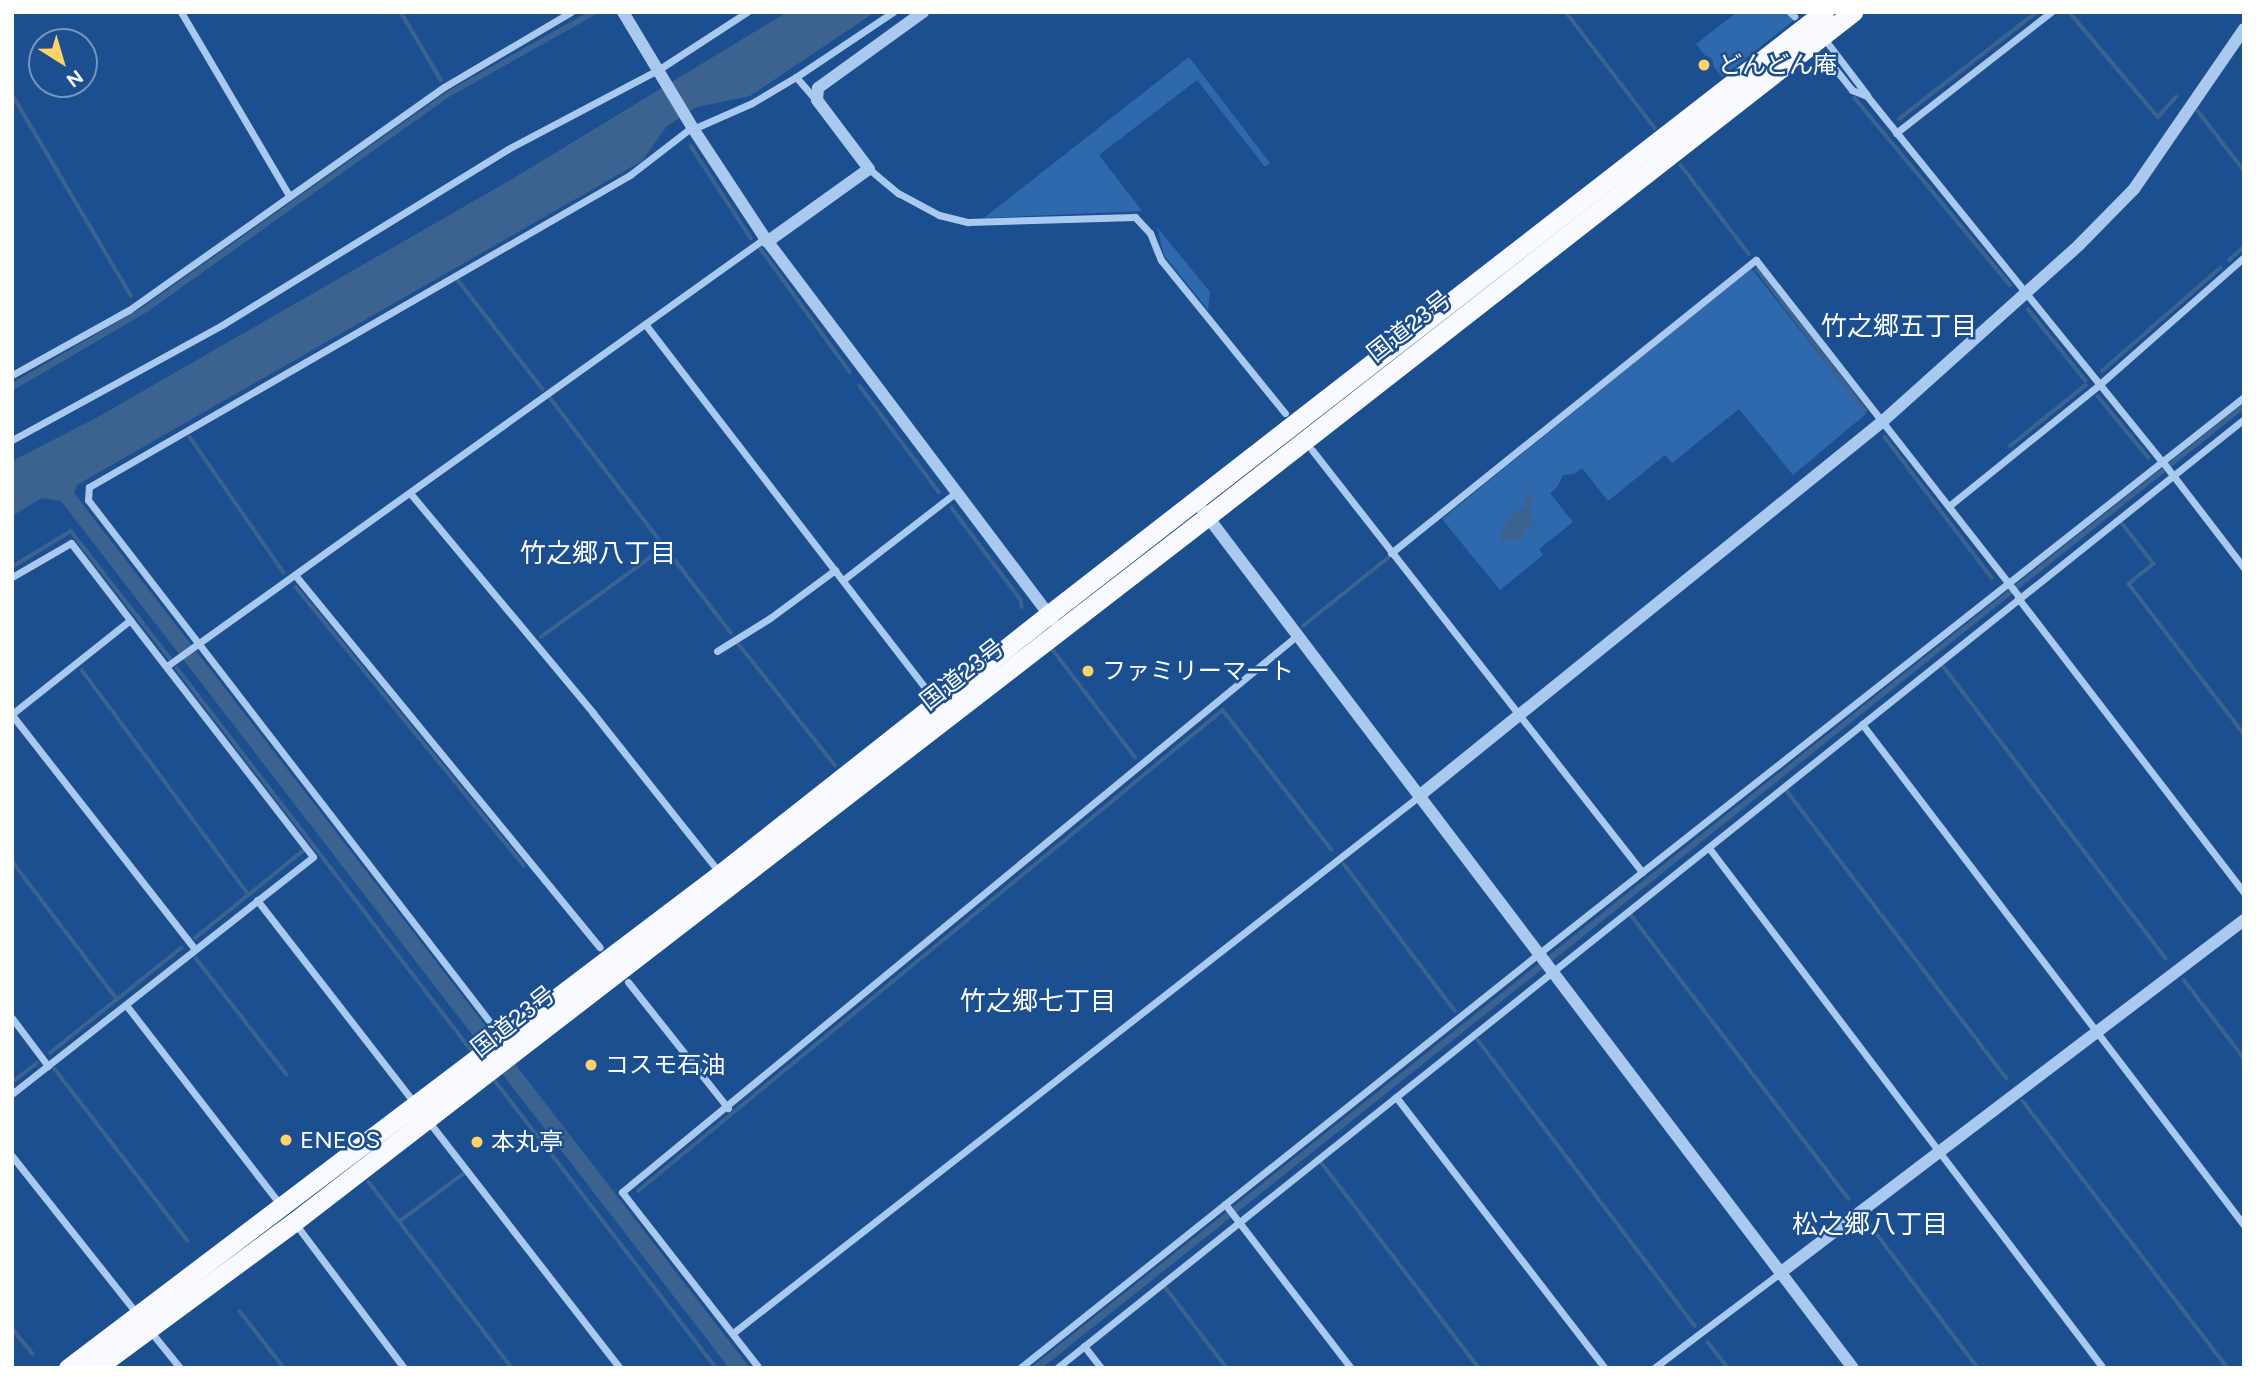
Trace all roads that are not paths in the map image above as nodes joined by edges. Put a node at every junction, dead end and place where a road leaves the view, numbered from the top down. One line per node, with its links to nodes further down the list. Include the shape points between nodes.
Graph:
1 (181, 12): 19 (street)
2 (570, 12): 19 (street, via 444,88)
3 (623, 12): 12 (street)
4 (747, 12): 12 (street)
5 (893, 12): 13 (street)
6 (923, 12): 15 (street, via 824,82 817,88)
7 (1824, 12): 36 (highway, 国道23号)
8 (1853, 12): 11 (highway, 国道23号)
9 (2051, 12): 17 (street)
10 (2244, 29): 22 (street, via 2134,188)
11 (1823, 45): 14 (street); 14 (street, via 1852,90); 38 (highway, 国道23号)
12 (661, 75): 16 (street); 30 (street, via 508,149 222,325)
13 (796, 77): 15 (street); 16 (street, via 752,103)
14 (1867, 96): 17 (street)
15 (817, 100): 18 (street)
16 (691, 125): 20 (street); 50 (street, via 629,176 89,487 88,500)
17 (1896, 133): 22 (street)
18 (869, 169): 20 (street); 27 (street, via 898,194 939,215 968,222 1135,216 1150,233 1161,260)
19 (289, 195): 24 (street, via 129,310)
20 (766, 240): 23 (street); 35 (street)
21 (2244, 257): 25 (street)
22 (2025, 293): 25 (street); 29 (street)
23 (645, 324): 34 (street); 41 (street)
24 (12, 375)
25 (2100, 384): 32 (street); 37 (street)
26 (2244, 397): 32 (street)
27 (1285, 413)
28 (2244, 419): 33 (street)
29 (1883, 421): 37 (street); 39 (street, via 1756,260); 55 (street)
30 (12, 440)
31 (1312, 450): 39 (street)
32 (2162, 461): 33 (street); 45 (street)
33 (2173, 476): 40 (street); 46 (street)
34 (410, 493): 42 (street); 60 (street)
35 (955, 493): 44 (street); 48 (street)
36 (1195, 500): 38 (street); 48 (highway, 国道23号)
37 (1949, 506): 45 (street)
38 (1208, 516): 48 (highway, 国道23号); 49 (street)
39 (1391, 553): 55 (street)
40 (2244, 568)
41 (835, 570): 44 (street); 51 (street)
42 (295, 575): 50 (street); 64 (street)
43 (12, 577): 47 (street, via 71,543)
44 (843, 580): 53 (street)
45 (2008, 583): 46 (street); 59 (street)
46 (2018, 598): 56 (street); 61 (street)
47 (130, 620): 52 (street); 54 (street)
48 (1054, 622): 53 (highway, 国道23号); 72 (highway, 国道23号)
49 (1299, 634): 57 (street); 76 (street)
50 (197, 644): 52 (street); 72 (street)
51 (717, 651)
52 (167, 666): 62 (street, via 313,857)
53 (937, 704): 60 (highway, 国道23号)
54 (12, 715): 65 (street)
55 (1519, 715): 57 (street); 59 (street)
56 (1862, 724): 58 (street); 71 (street)
57 (1419, 796): 66 (street); 86 (street)
58 (1709, 848): 67 (street); 78 (street)
59 (1642, 872): 66 (street)
60 (720, 874): 72 (highway, 国道23号)
61 (2244, 892)
62 (257, 900): 65 (street); 77 (street)
63 (2244, 920): 71 (street)
64 (600, 947)
65 (194, 948): 69 (street)
66 (1536, 955): 67 (street); 80 (street)
67 (1550, 972): 75 (street); 84 (street)
68 (628, 982): 76 (street)
69 (125, 1005): 73 (street); 81 (street)
70 (12, 1018): 73 (street)
71 (2096, 1031): 78 (street); 83 (street)
72 (505, 1045): 77 (highway, 国道23号)
73 (48, 1066): 74 (street)
74 (12, 1094)
75 (1396, 1097): 82 (street); 100 (street)
76 (729, 1108): 86 (street, via 622,1192)
77 (421, 1112): 81 (highway, 国道23号); 94 (street)
78 (1939, 1152): 84 (street); 103 (street)
79 (12, 1156): 85 (street)
80 (1225, 1203): 82 (street); 96 (street)
81 (288, 1214): 85 (highway, 国道23号); 93 (street)
82 (1238, 1221): 87 (street); 99 (street)
83 (2244, 1225)
84 (1780, 1273): 101 (street); 102 (street)
85 (143, 1322): 88 (highway); 89 (highway, 国道23号); 90 (highway, 国道23号); 91 (highway); 92 (street)
86 (733, 1333): 95 (street)
87 (1084, 1346): 97 (street); 98 (street)
88 (51, 1368)
89 (68, 1368)
90 (96, 1368)
91 (110, 1368)
92 (180, 1368)
93 (404, 1368)
94 (620, 1368)
95 (759, 1368)
96 (1020, 1368)
97 (1057, 1368)
98 (1101, 1368)
99 (1351, 1368)
100 (1605, 1368)
101 (1654, 1368)
102 (1853, 1368)
103 (2103, 1368)

